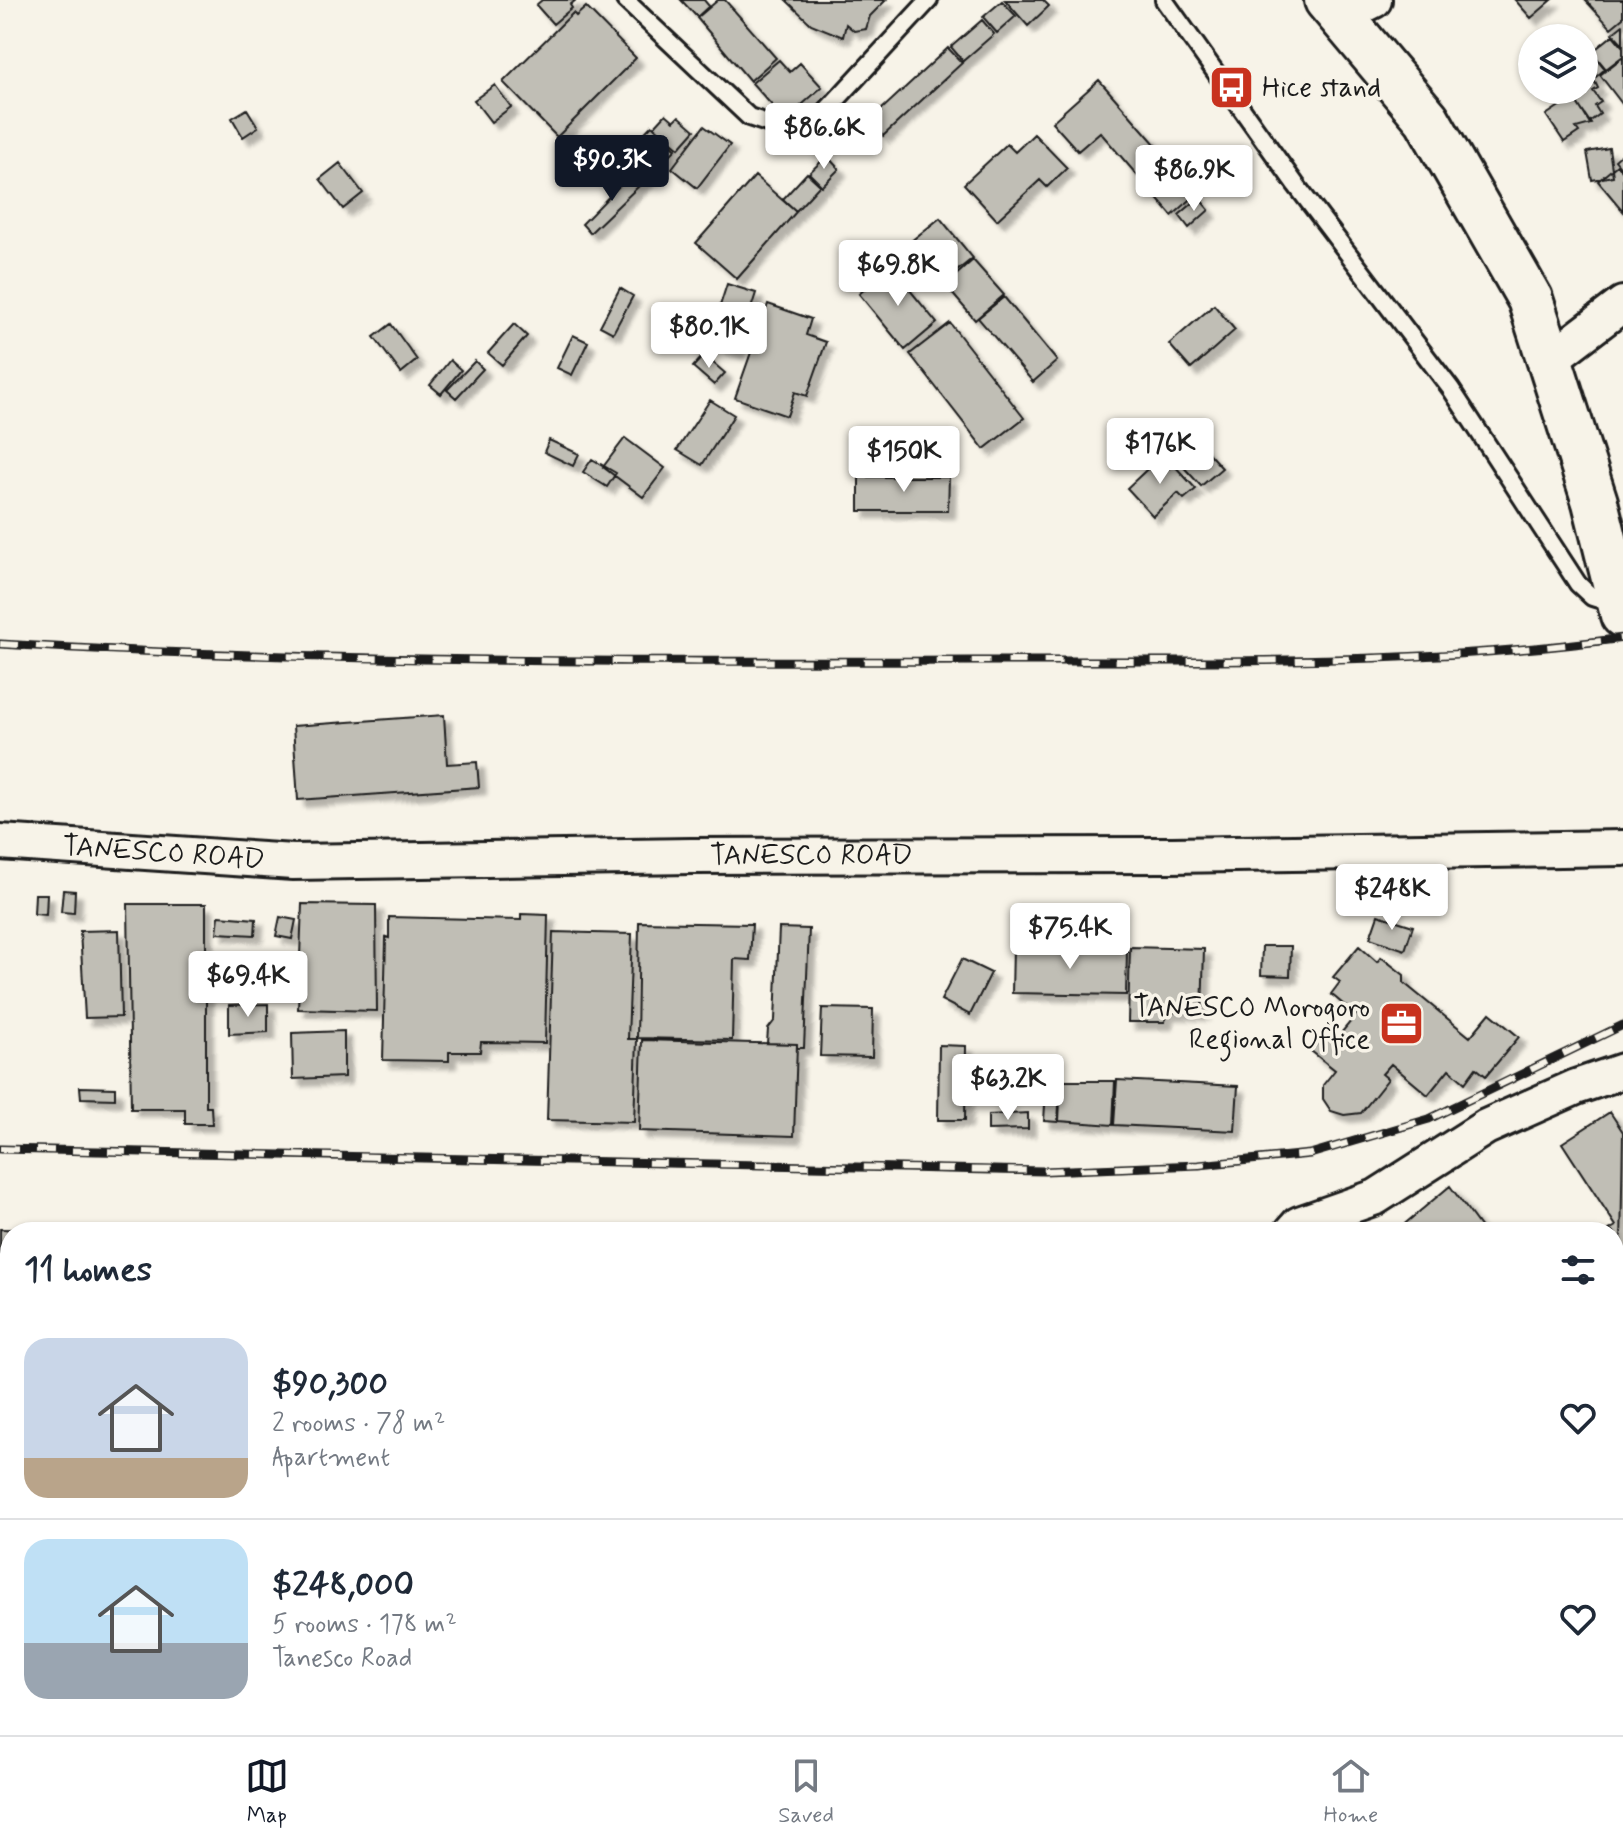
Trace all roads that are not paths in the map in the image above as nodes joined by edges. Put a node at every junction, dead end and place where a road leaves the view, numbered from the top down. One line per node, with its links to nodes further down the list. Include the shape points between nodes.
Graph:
1 (625, 0): 2 (lane, via 749,117 788,130 806,130)
2 (929, 0)
3 (1164, 0): 7 (lane, via 1451,389 1578,584)
4 (1347, 5): 6 (main road, via 1434,131 1530,299)
5 (1623, 304): 6 (street)
6 (1548, 361): 7 (main road, via 1595,502)
7 (1621, 610)
8 (0, 842): 9 (street, TANESCO ROAD, via 293,862)
9 (1623, 848)
10 (1623, 1071): 11 (street, via 1486,1127 1376,1197)
11 (1305, 1222)

